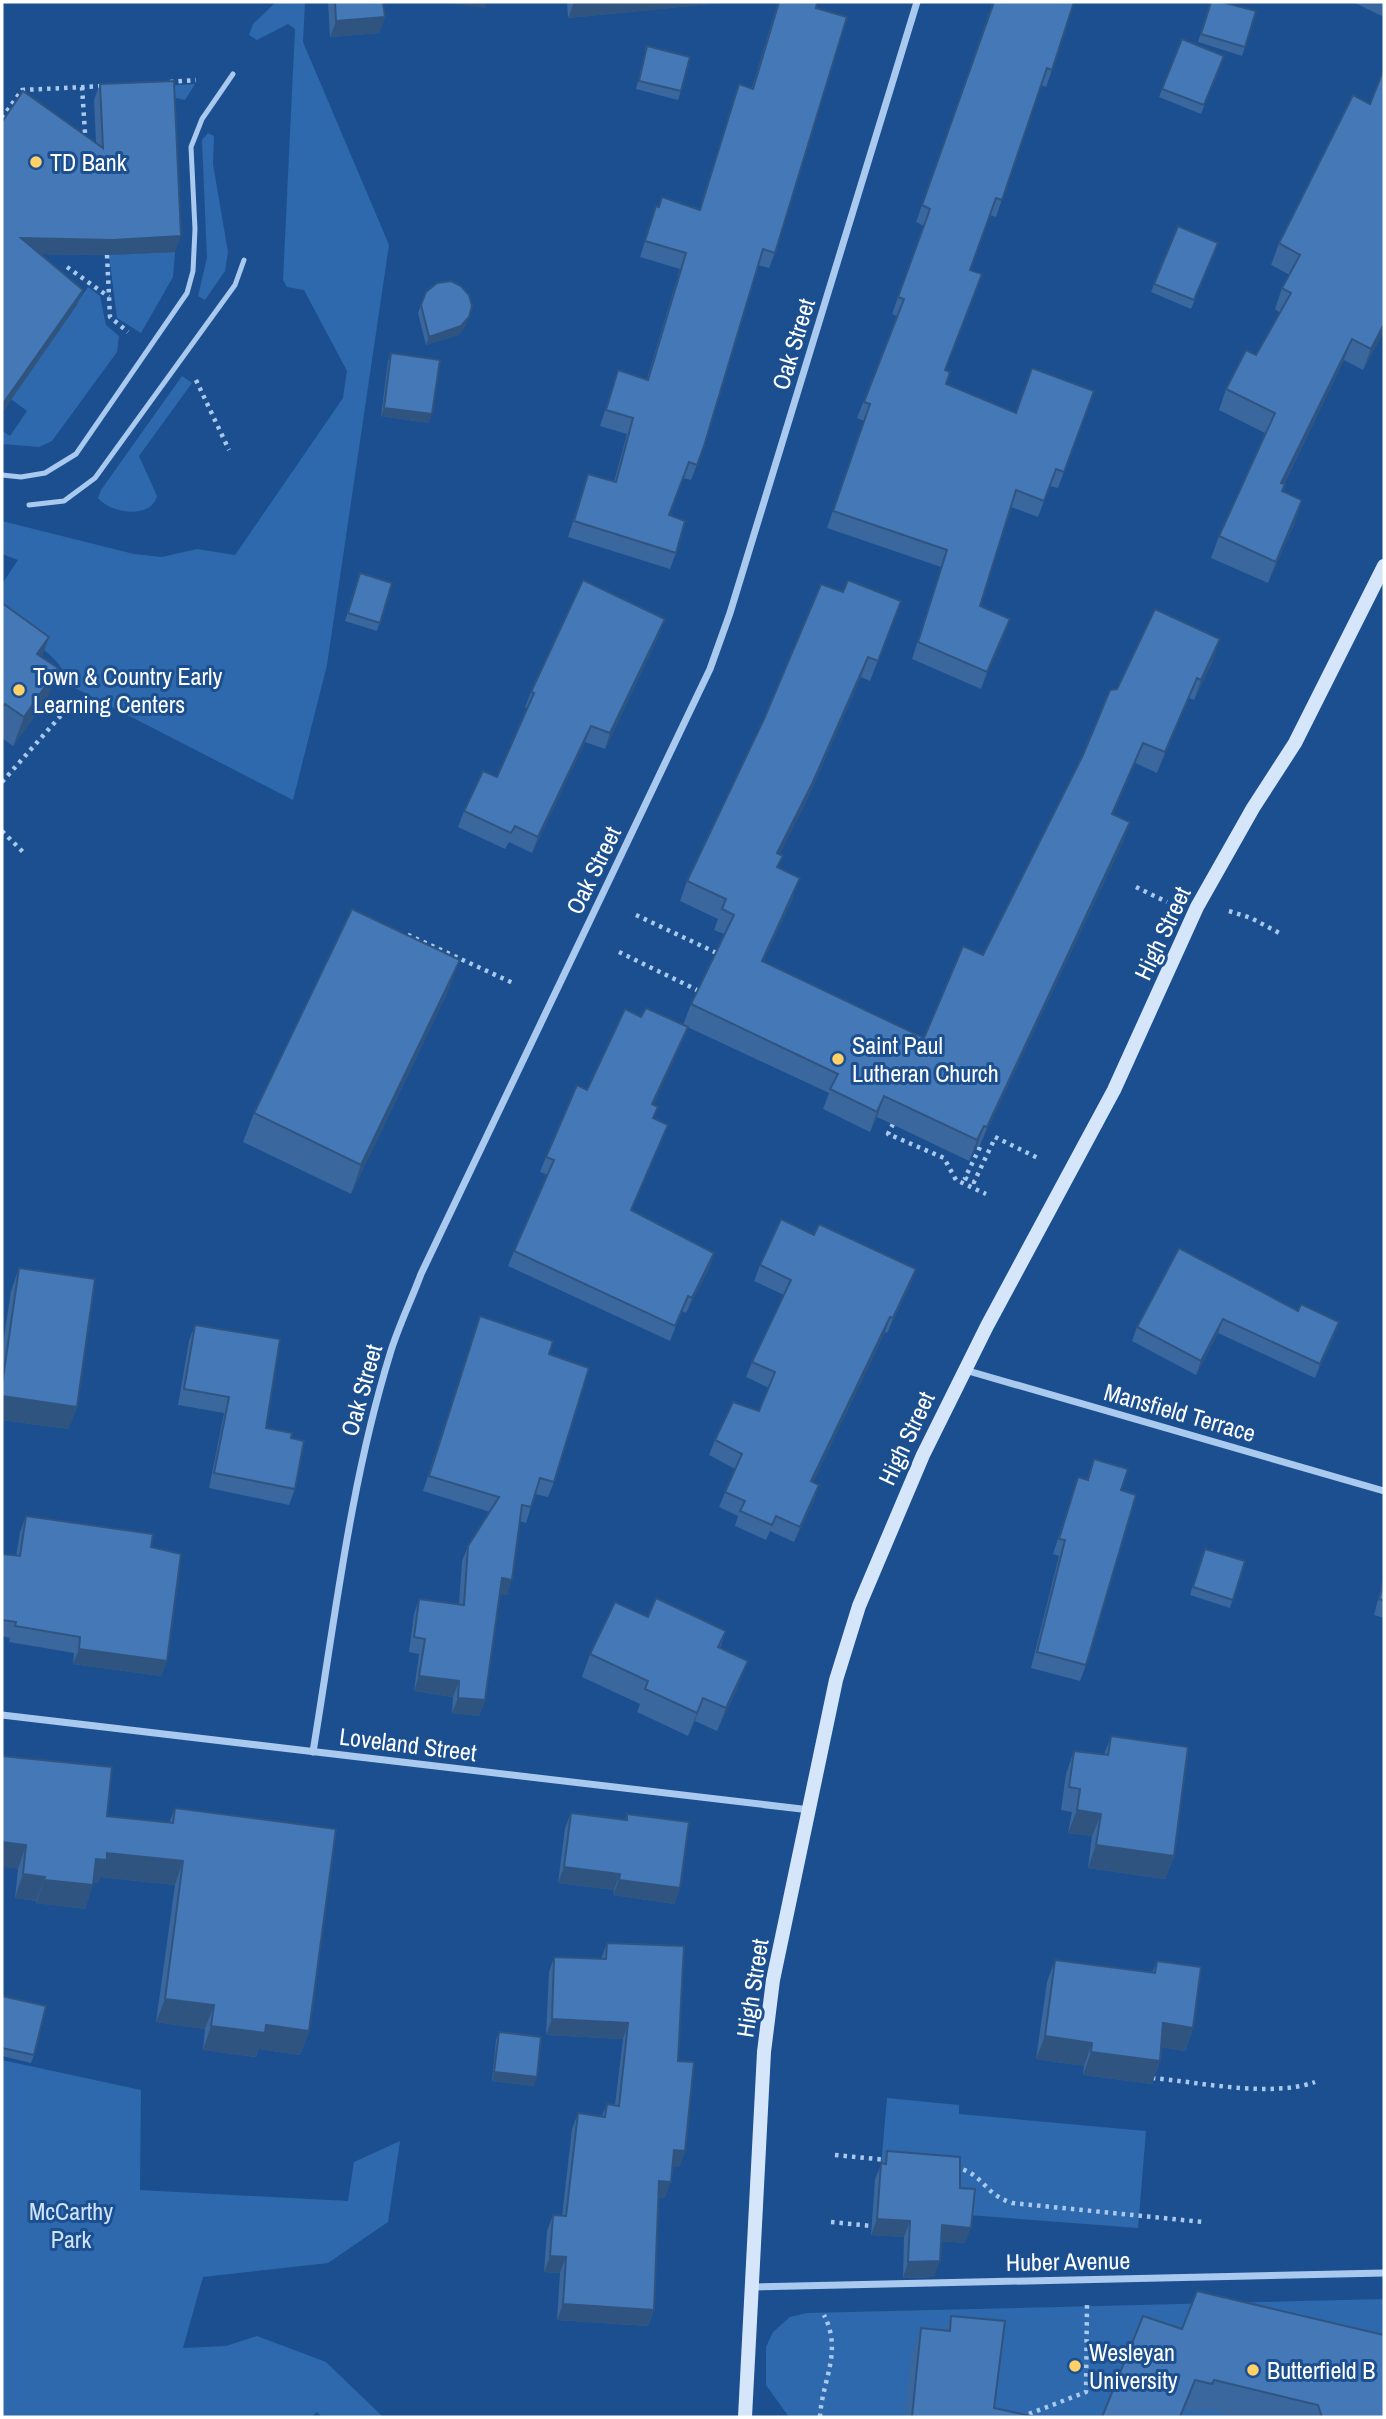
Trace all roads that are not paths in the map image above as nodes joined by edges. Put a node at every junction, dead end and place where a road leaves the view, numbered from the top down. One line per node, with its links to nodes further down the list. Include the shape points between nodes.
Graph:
1 (918, 2): 10 (street, Oak Street, via 710,668 421,1274 391,1351 352,1509)
2 (233, 74): 4 (lane, via 202,119 191,147 195,229 187,293 76,454 56,469 32,477)
3 (244, 260): 5 (lane, via 235,285 95,478 64,501)
4 (2, 475)
5 (29, 505)
6 (1384, 566): 7 (street, High Street, via 1295,743 1198,906 1114,1090)
7 (964, 1370): 8 (street, Mansfield Terrace); 11 (street, High Street, via 890,1527 859,1606 836,1680)
8 (1384, 1491)
9 (2, 1715): 10 (street, Loveland Street)
10 (313, 1752): 11 (street, Loveland Street)
11 (811, 1811): 13 (street, High Street, via 773,1980 764,2052)
12 (1384, 2273): 13 (street, Huber Avenue)
13 (752, 2287): 14 (street, High Street)
14 (745, 2417)

